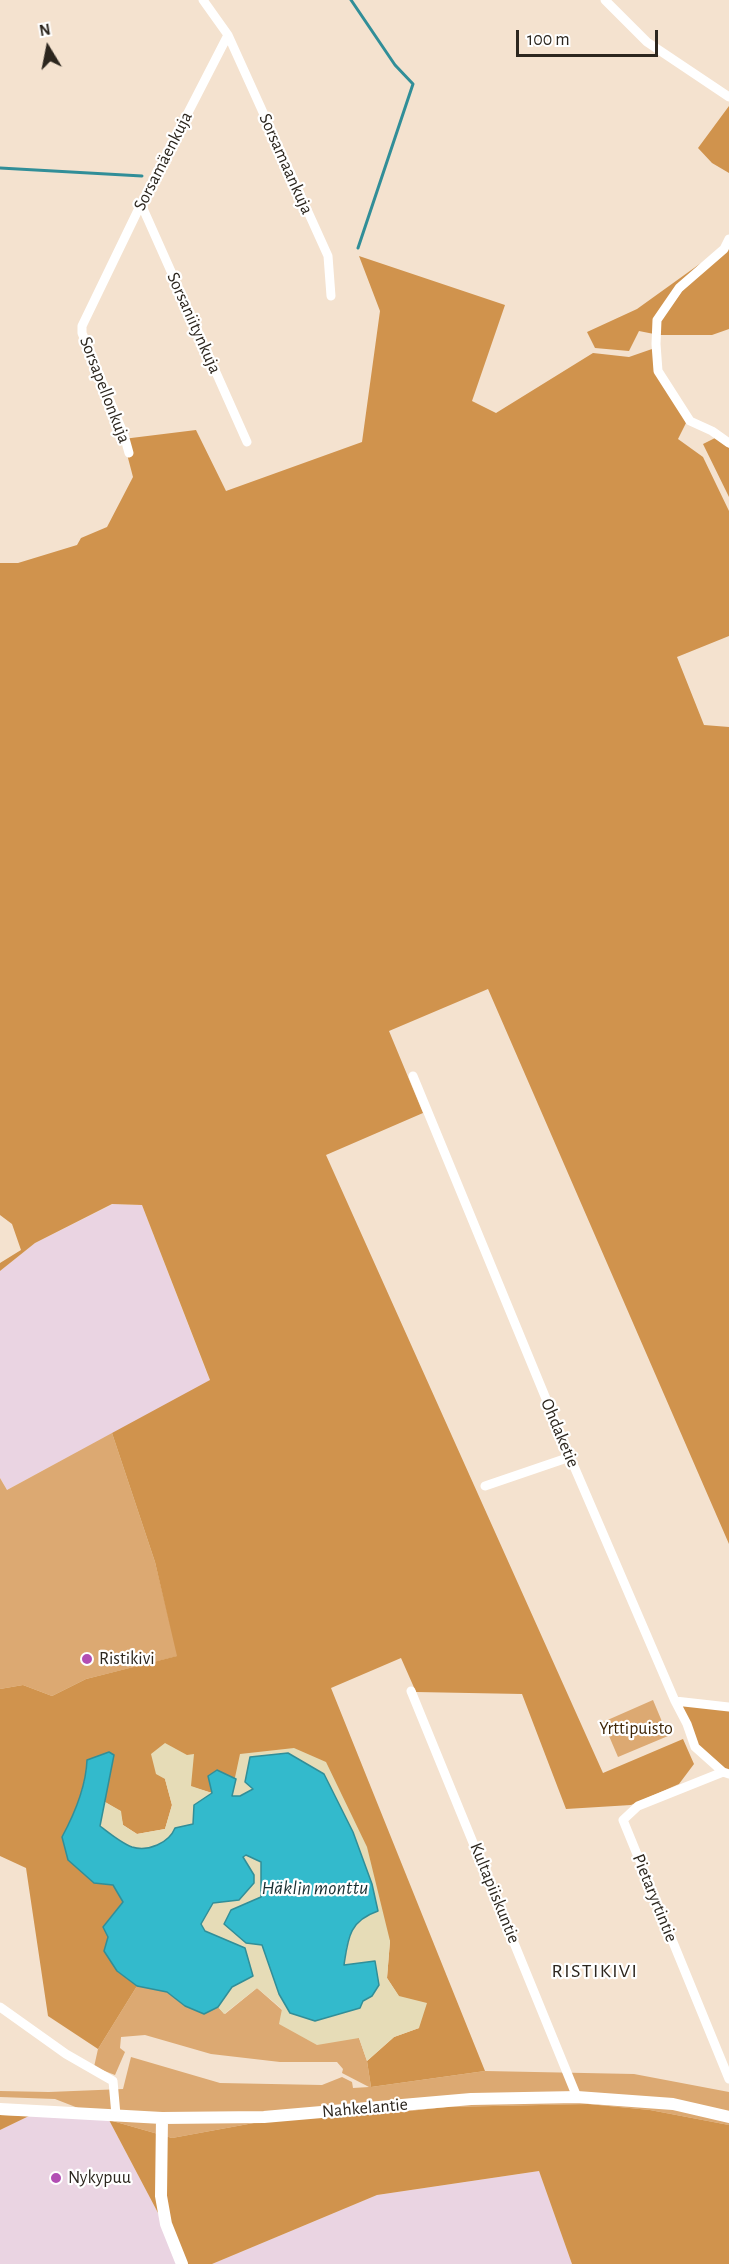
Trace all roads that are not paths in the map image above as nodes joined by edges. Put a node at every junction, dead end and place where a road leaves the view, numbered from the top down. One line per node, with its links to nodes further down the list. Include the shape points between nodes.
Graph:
1 (203, 0): 3 (street)
2 (605, 0): 4 (street, via 647,42)
3 (228, 35): 5 (street, Sorsamäenkuja); 7 (street, Sorsamaankuja, via 328,256)
4 (729, 97)
5 (141, 204): 8 (street, Sorsamäenkuja); 9 (street, Sorsaniitynkuja)
6 (729, 239): 10 (street, via 724,249 679,288 657,320 656,344 658,371 690,421)
7 (331, 296)
8 (82, 326): 11 (street, Sorsapellonkuja)
9 (247, 442)
10 (729, 443)
11 (129, 453)
12 (413, 1076): 13 (street, Ohdaketie)
13 (570, 1457): 14 (street); 16 (street, Ohdaketie)
14 (485, 1486)
15 (411, 1691): 21 (street, Kultapiiskuntie)
16 (675, 1701): 17 (street); 18 (street, Ohdaketie, via 694,1747)
17 (729, 1707)
18 (726, 1773): 20 (street, Pietaryrtintie, via 638,1806 623,1820)
19 (0, 2007): 23 (street, via 66,2054 113,2081)
20 (729, 2079)
21 (577, 2097): 24 (main road, Nahkelantie, via 673,2104); 25 (main road, Nahkelantie, via 471,2099 264,2117)
22 (0, 2109): 23 (main road, Nahkelantie)
23 (116, 2115): 25 (main road, Nahkelantie)
24 (729, 2117)
25 (162, 2118): 26 (main road, via 161,2196 166,2224)
26 (182, 2264)

